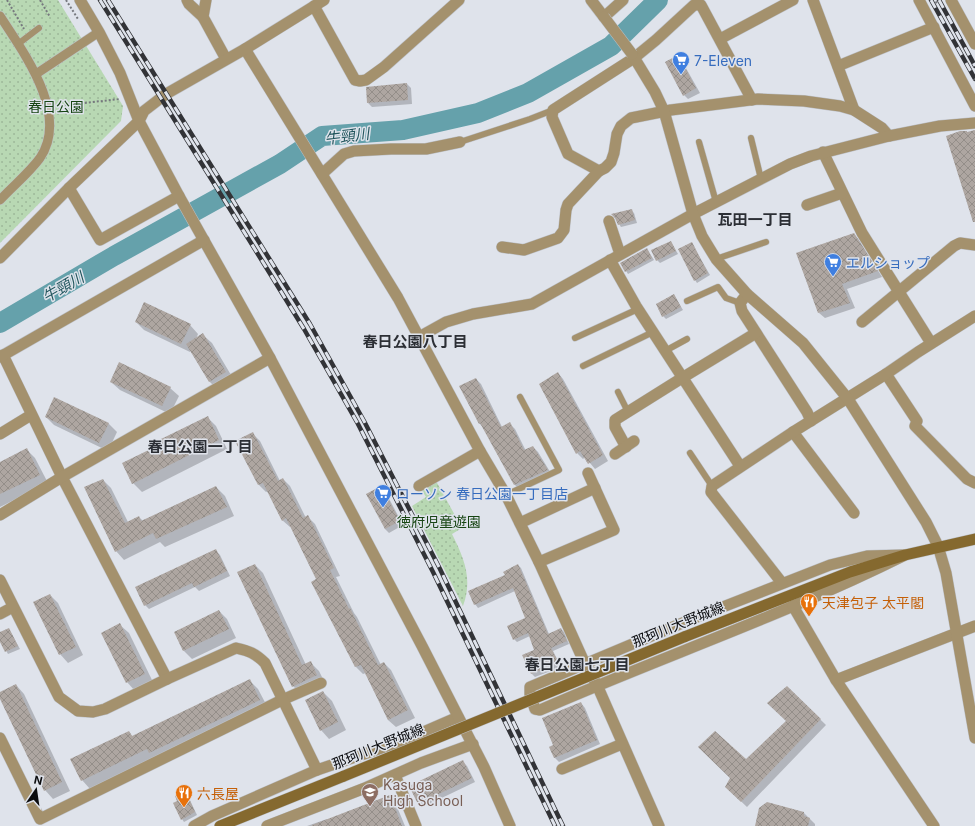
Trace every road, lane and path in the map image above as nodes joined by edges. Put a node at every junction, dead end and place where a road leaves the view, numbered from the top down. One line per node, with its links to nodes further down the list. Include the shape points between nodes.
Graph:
1 (7, 0): 23 (path)
2 (40, 0): 17 (path)
3 (66, 0): 20 (path)
4 (80, 0): 24 (street)
5 (187, 0): 18 (street)
6 (206, 0): 18 (street)
7 (324, 0): 15 (street)
8 (459, 0): 15 (street, via 384,67 366,80 360,81 355,80)
9 (591, 0): 19 (street)
10 (623, 0): 19 (street)
11 (793, 0): 25 (street)
12 (813, 0): 31 (street)
13 (919, 0): 21 (street)
14 (951, 0): 27 (street)
15 (314, 6): 28 (street)
16 (0, 16): 26 (street)
17 (50, 17)
18 (203, 17): 30 (street)
19 (604, 17): 29 (street, bridge)
20 (78, 20)
21 (934, 27): 31 (street); 35 (street)
22 (39, 28): 26 (lane)
23 (26, 31)
24 (99, 32): 32 (street); 40 (street, via 120,73)
25 (720, 39): 29 (street, via 701,5 694,5 656,40); 34 (street)
26 (18, 44): 32 (street)
27 (975, 44)
28 (245, 49): 30 (street); 47 (street)
29 (633, 56): 37 (street); 39 (street)
30 (226, 59): 40 (street, via 166,94 144,111)
31 (838, 66): 38 (street)
32 (36, 74): 36 (street)
33 (118, 92): 36 (path, via 122,99)
34 (752, 100): 38 (street, via 804,101); 39 (street)
35 (975, 106)
36 (48, 107): 53 (street, via 50,124 41,157)
37 (553, 110): 44 (lane); 48 (street, via 552,117 568,154)
38 (854, 110): 42 (street, via 882,128)
39 (664, 111): 48 (street, via 626,121 617,134 611,162); 56 (street)
40 (139, 121): 50 (street); 52 (street)
41 (975, 123): 42 (street, via 940,126)
42 (889, 136): 46 (street)
43 (751, 138): 49 (lane)
44 (460, 142): 47 (street, via 426,149 354,151 344,154)
45 (699, 142): 54 (lane)
46 (823, 152): 49 (street, via 790,164); 51 (street)
47 (319, 170): 75 (street, via 398,298)
48 (599, 171): 61 (street, via 568,204 564,230 558,238 524,250)
49 (761, 179): 54 (street)
50 (69, 188): 52 (street, via 100,240); 63 (street)
51 (842, 193): 55 (street); 66 (street, via 862,233)
52 (179, 196): 58 (street)
53 (0, 200)
54 (716, 202): 56 (street)
55 (807, 205)
56 (693, 214): 62 (street); 65 (street)
57 (609, 221): 62 (street)
58 (204, 240): 80 (street); 81 (street)
59 (766, 242): 65 (lane)
60 (975, 245): 66 (street, via 960,243 954,246)
61 (502, 247)
62 (620, 254): 64 (street)
63 (0, 258)
64 (610, 260): 70 (street); 75 (street, via 532,304 472,314 446,322)
65 (716, 260): 67 (street)
66 (898, 292): 72 (street); 78 (street)
67 (747, 294): 69 (street); 87 (street, via 802,343)
68 (688, 301): 69 (lane, via 718,287 726,298)
69 (740, 303): 74 (street)
70 (638, 309): 73 (street); 76 (lane)
71 (975, 316): 78 (street)
72 (862, 322)
73 (652, 332): 79 (street); 82 (lane)
74 (756, 333): 84 (street); 90 (street)
75 (419, 337): 93 (street)
76 (575, 338)
77 (687, 339): 79 (lane)
78 (931, 344): 83 (street)
79 (665, 351): 84 (street)
80 (1, 356): 89 (street)
81 (270, 358): 98 (street); 124 (street)
82 (583, 366)
83 (886, 374): 87 (street); 99 (street, via 917,421 915,426 967,479)
84 (682, 378): 88 (street); 96 (street)
85 (618, 392): 88 (lane)
86 (520, 397): 103 (lane, via 559,470)
87 (848, 398): 90 (street); 108 (street, via 913,500)
88 (628, 412): 95 (street, via 615,420 615,427 630,444)
89 (31, 415): 92 (street); 98 (street)
90 (811, 421): 91 (street)
91 (793, 432): 96 (street); 104 (street)
92 (0, 434)
93 (480, 451): 100 (street); 103 (street)
94 (690, 453): 101 (lane)
95 (615, 454)
96 (740, 466): 101 (street)
97 (588, 473): 102 (street)
98 (62, 477): 105 (street); 119 (street)
99 (975, 483)
100 (419, 486)
101 (712, 486): 112 (street, via 711,492)
102 (595, 488): 106 (street); 110 (street, via 614,530)
103 (506, 495): 106 (street)
104 (854, 513)
105 (0, 514)
106 (520, 523): 110 (street)
107 (975, 539): 108 (main road, 那珂川大野城線)
108 (938, 546): 109 (main road, 那珂川大野城線); 117 (street)
109 (905, 555): 112 (street, via 867,556 830,565); 113 (street); 133 (main road, 那珂川大野城線, bridge, via 850,572 684,637)
110 (539, 562): 118 (street)
111 (0, 580): 114 (street)
112 (782, 583): 118 (street)
113 (793, 606): 120 (street); 122 (street)
114 (13, 608): 115 (street); 119 (street, via 59,697 78,711 93,712 105,709)
115 (0, 614)
116 (975, 626): 117 (street)
117 (958, 633): 120 (street); 126 (street)
118 (585, 664): 122 (street); 122 (street, via 530,687 535,709 540,710)
119 (168, 679): 123 (street, via 236,648 257,655 265,663)
120 (836, 680): 138 (street)
121 (321, 683): 123 (street)
122 (597, 685): 128 (street)
123 (282, 700): 125 (street, via 40,819); 130 (street)
124 (458, 717): 127 (street); 130 (street, via 404,740)
125 (0, 738)
126 (975, 738)
127 (473, 744): 131 (street); 136 (street)
128 (622, 744): 129 (street); 137 (street)
129 (562, 769)
130 (317, 770): 132 (street)
131 (395, 775): 134 (street); 135 (street)
132 (194, 826)
133 (220, 826)
134 (267, 826)
135 (416, 826)
136 (510, 826)
137 (659, 826)
138 (934, 826)

